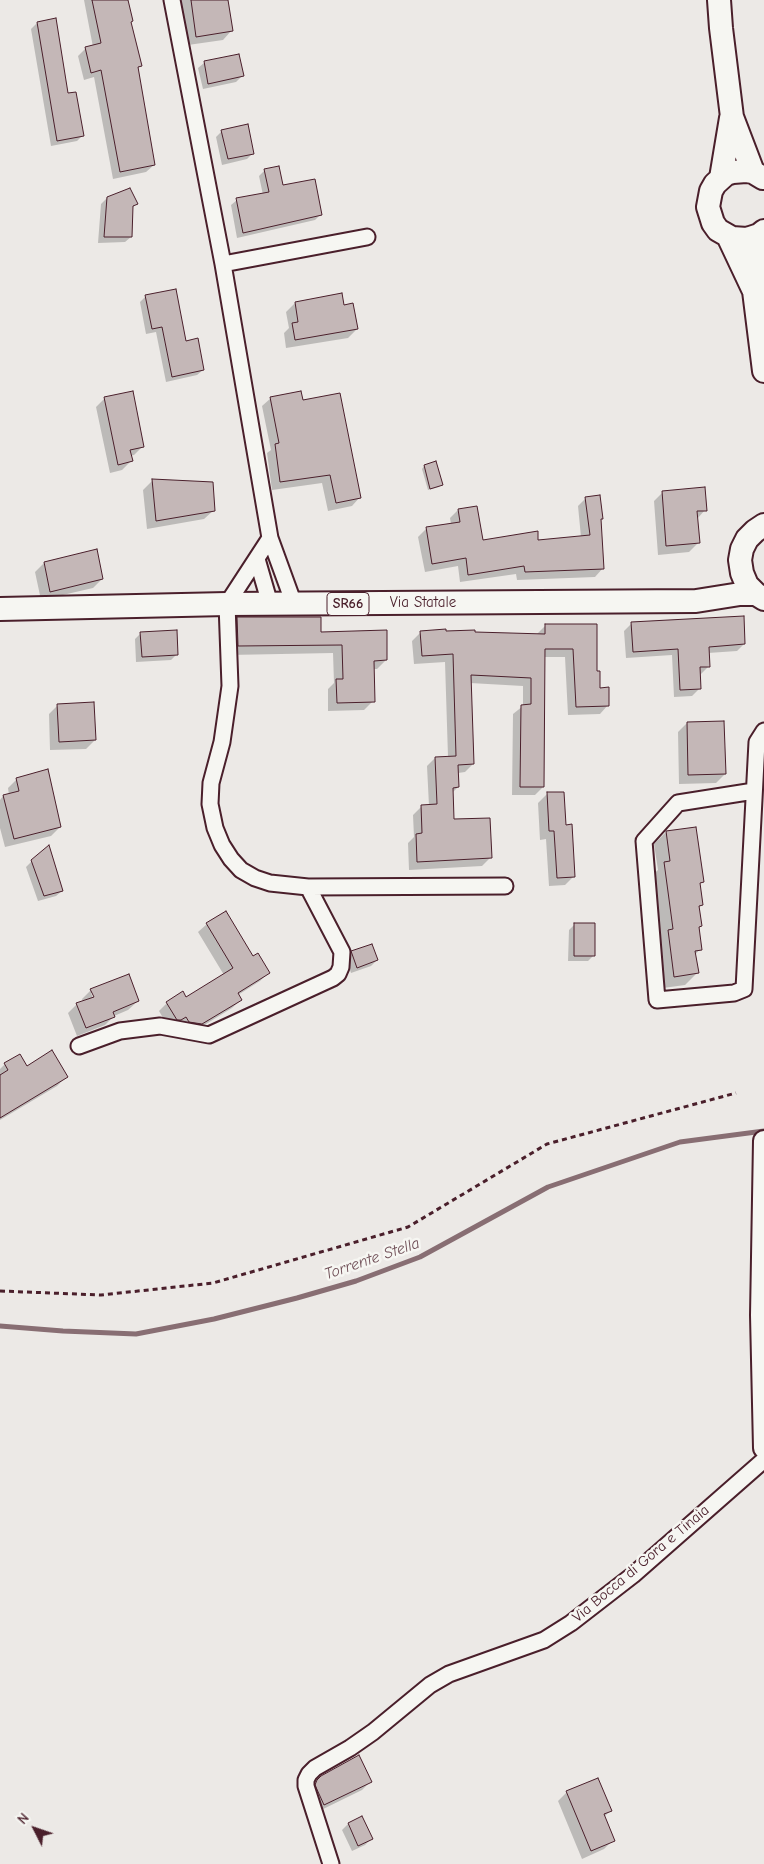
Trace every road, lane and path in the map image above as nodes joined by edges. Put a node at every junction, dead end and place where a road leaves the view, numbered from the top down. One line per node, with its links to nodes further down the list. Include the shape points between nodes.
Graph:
1 (172, 0): 9 (street)
2 (719, 0): 3 (main road)
3 (732, 117): 4 (main road); 5 (main road)
4 (758, 175): 5 (main road, via 733,172)
5 (721, 178): 7 (main road, via 711,191 708,207 713,223)
6 (761, 233): 7 (main road, via 747,239); 10 (main road)
7 (728, 236): 10 (main road)
8 (367, 237): 9 (street)
9 (223, 264): 13 (street)
10 (754, 290): 11 (main road)
11 (764, 371)
12 (764, 525): 15 (main road, via 747,539)
13 (270, 538): 14 (street); 20 (street)
14 (257, 559): 18 (street); 19 (street)
15 (740, 560): 16 (main road, SR66, via 747,585); 17 (main road, via 722,582)
16 (762, 598): 17 (main road, Via Statale / SR66, via 740,594)
17 (696, 601): 20 (main road, Via Statale / SR66)
18 (227, 604): 19 (main road, Via Statale / SR66); 21 (main road, Via Statale / SR66); 25 (street, via 230,686 222,742 211,783 210,804 215,828 226,852 242,870 270,883)
19 (270, 604): 20 (main road, Via Statale / SR66)
20 (294, 604)
21 (0, 609)
22 (764, 731): 23 (street, via 757,742)
23 (754, 791): 23 (street, via 744,989 734,993 657,1000 644,841 678,803)
24 (506, 886): 25 (street)
25 (308, 887): 26 (street, via 342,952 341,967 333,978 209,1036 160,1026 120,1031)
26 (79, 1046)
27 (736, 1093): 30 (path, via 547,1144 408,1227 213,1283 101,1296)
28 (764, 1141): 29 (street)
29 (763, 1172): 31 (street)
30 (0, 1291)
31 (764, 1448)
32 (764, 1460): 33 (street, Via Bocca di Gora e Tinaia, via 633,1575 571,1623 544,1640 449,1674 430,1685 358,1742 315,1768 306,1780 306,1786)
33 (331, 1864)

